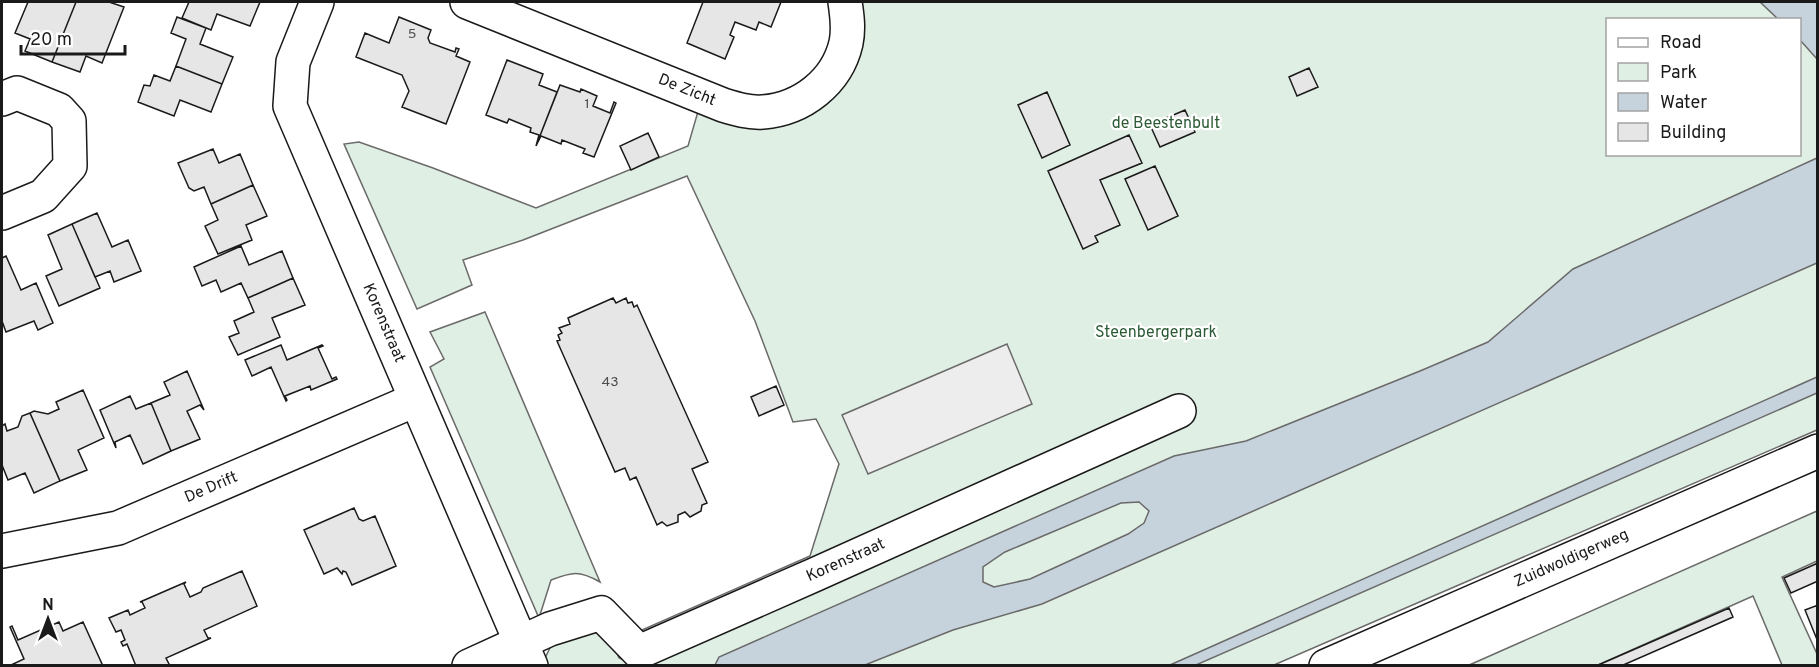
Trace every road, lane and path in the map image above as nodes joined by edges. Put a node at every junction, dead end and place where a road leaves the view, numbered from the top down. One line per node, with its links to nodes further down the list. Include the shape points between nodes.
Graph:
1 (317, 2): 6 (street, Korenstraat, via 293,62 290,106)
2 (467, 2): 3 (street, De Zicht, via 723,105 761,112 799,103 829,78 846,43)
3 (845, 2)
4 (2, 99): 5 (street, via 17,93 59,110 69,122 70,166 43,196)
5 (2, 213)
6 (415, 400): 9 (street, De Drift, via 118,528); 10 (street, Korenstraat)
7 (1179, 411): 10 (street, Korenstraat, via 639,652 601,613 550,630)
8 (1818, 451): 12 (street, Zuidwoldigerweg)
9 (2, 551)
10 (525, 654): 11 (street)
11 (469, 666)
12 (1326, 666)

